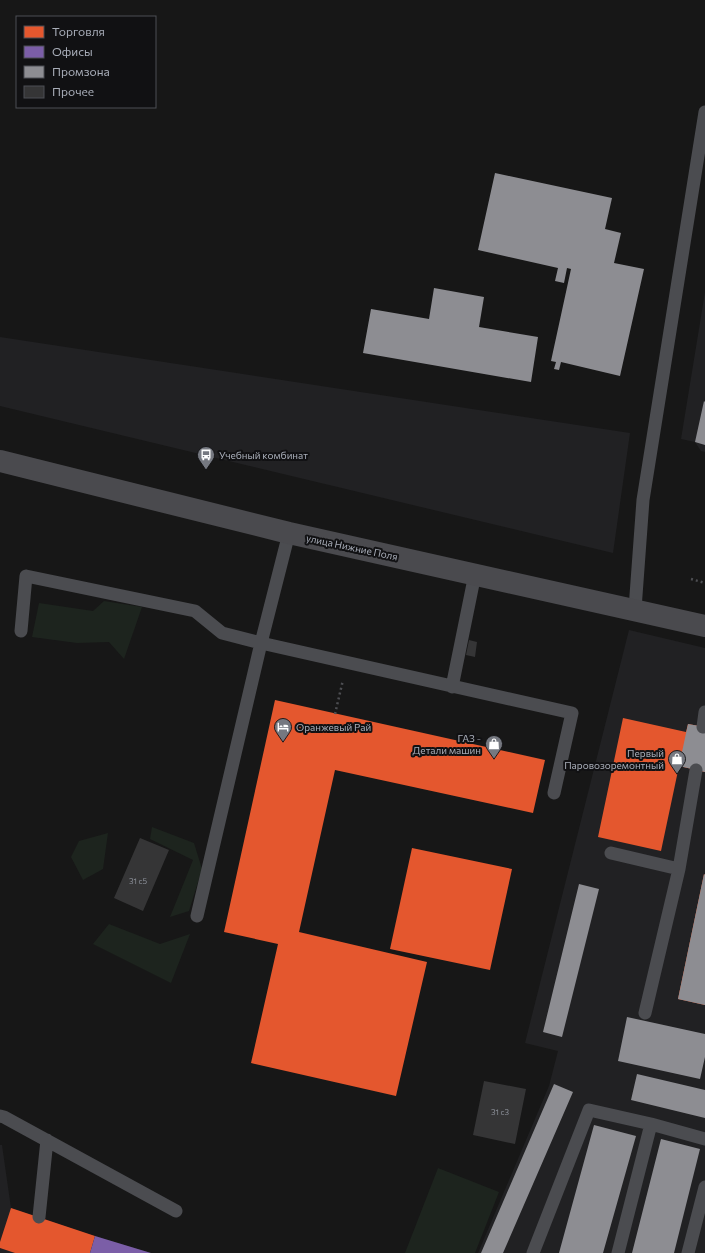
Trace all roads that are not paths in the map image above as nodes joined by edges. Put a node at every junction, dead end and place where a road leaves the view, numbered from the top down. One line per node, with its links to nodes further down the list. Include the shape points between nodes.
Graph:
1 (705, 112): 5 (lane, via 643,500)
2 (0, 461): 3 (main road, улица Нижние Поля)
3 (289, 533): 4 (main road, улица Нижние Поля); 8 (lane)
4 (475, 574): 5 (main road, улица Нижние Поля); 9 (lane)
5 (635, 610): 6 (main road, улица Нижние Поля)
6 (705, 626)
7 (21, 631): 8 (lane, via 26,576 195,611 222,633)
8 (261, 643): 9 (lane); 16 (lane)
9 (452, 687): 13 (lane, via 572,712)
10 (705, 712): 11 (lane)
11 (703, 727)
12 (696, 770): 15 (lane)
13 (554, 793)
14 (611, 853): 15 (lane)
15 (680, 869): 17 (lane)
16 (197, 916)
17 (646, 1013)
18 (0, 1116): 21 (lane)
19 (651, 1124): 20 (lane); 25 (lane, via 589,1110); 26 (lane)
20 (705, 1139)
21 (47, 1140): 23 (lane); 24 (lane)
22 (705, 1187): 27 (lane)
23 (176, 1211)
24 (39, 1217)
25 (533, 1253)
26 (618, 1253)
27 (688, 1253)

